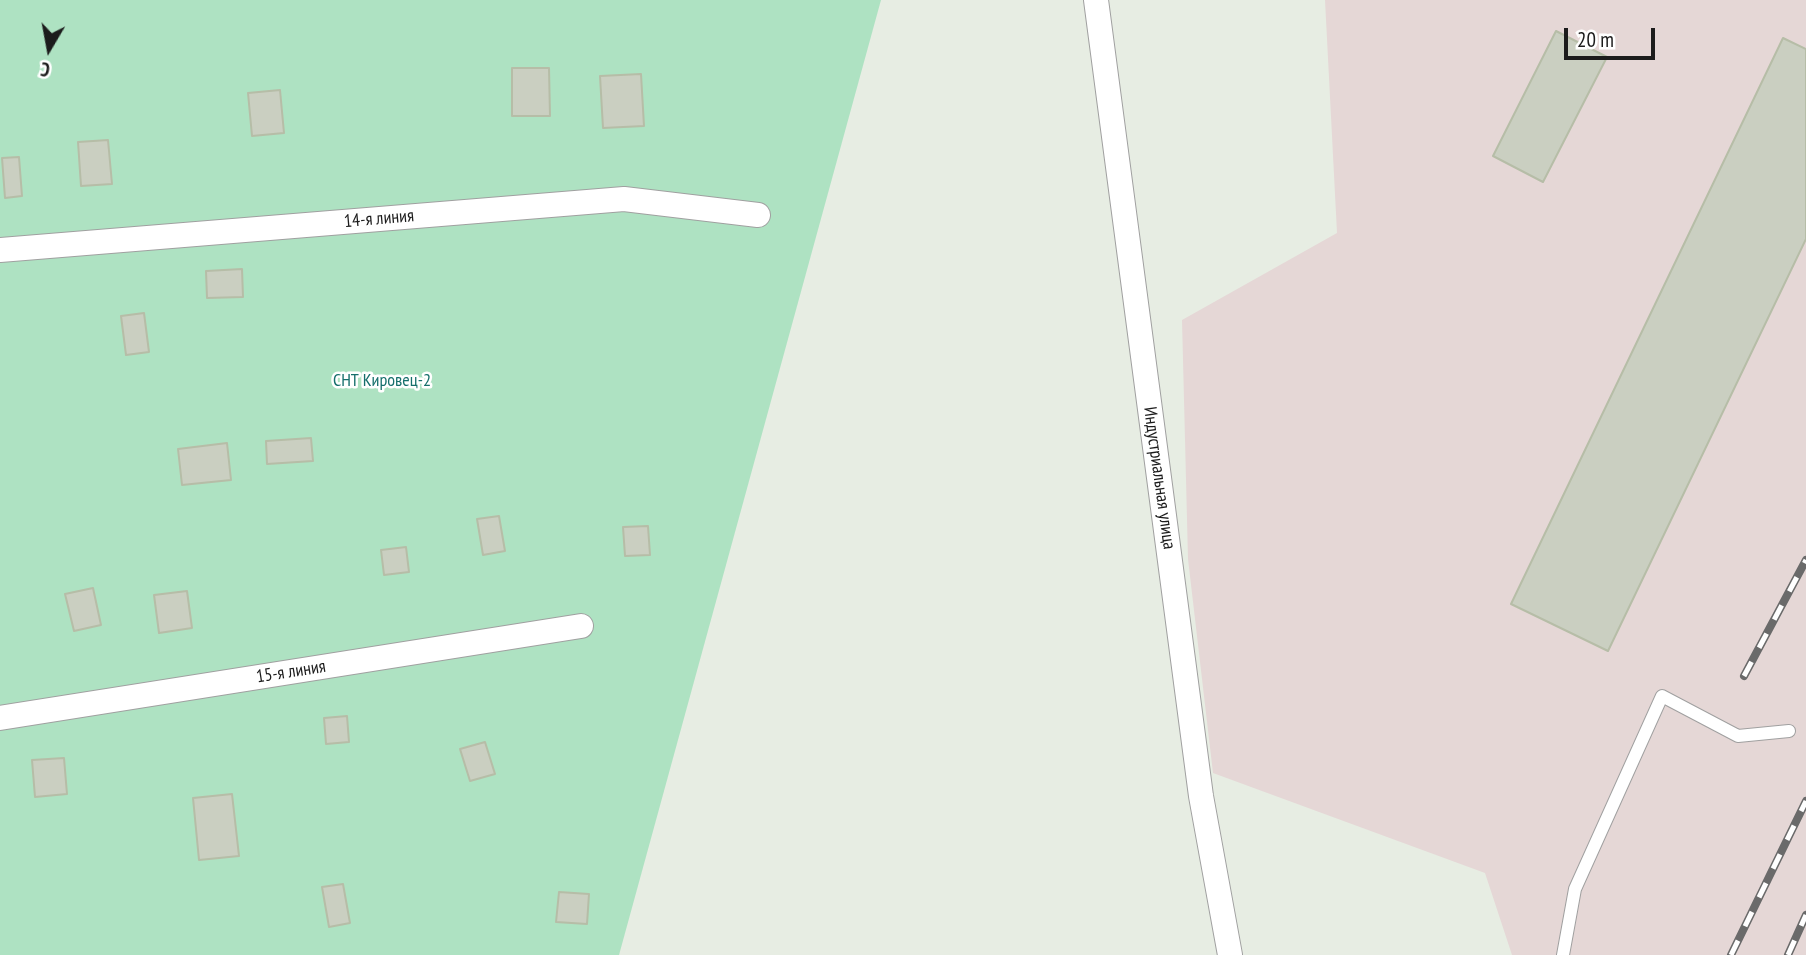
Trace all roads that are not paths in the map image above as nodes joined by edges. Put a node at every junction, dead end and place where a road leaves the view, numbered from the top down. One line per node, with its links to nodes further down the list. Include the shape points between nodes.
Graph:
1 (1096, 0): 7 (street, Индустриальная улица, via 1201,796)
2 (758, 215): 3 (street, 14-я линия, via 624,199)
3 (0, 250)
4 (581, 626): 5 (street, 15-я линия)
5 (0, 718)
6 (1789, 731): 8 (lane, via 1738,736 1662,696 1575,888)
7 (1230, 955)
8 (1563, 955)

